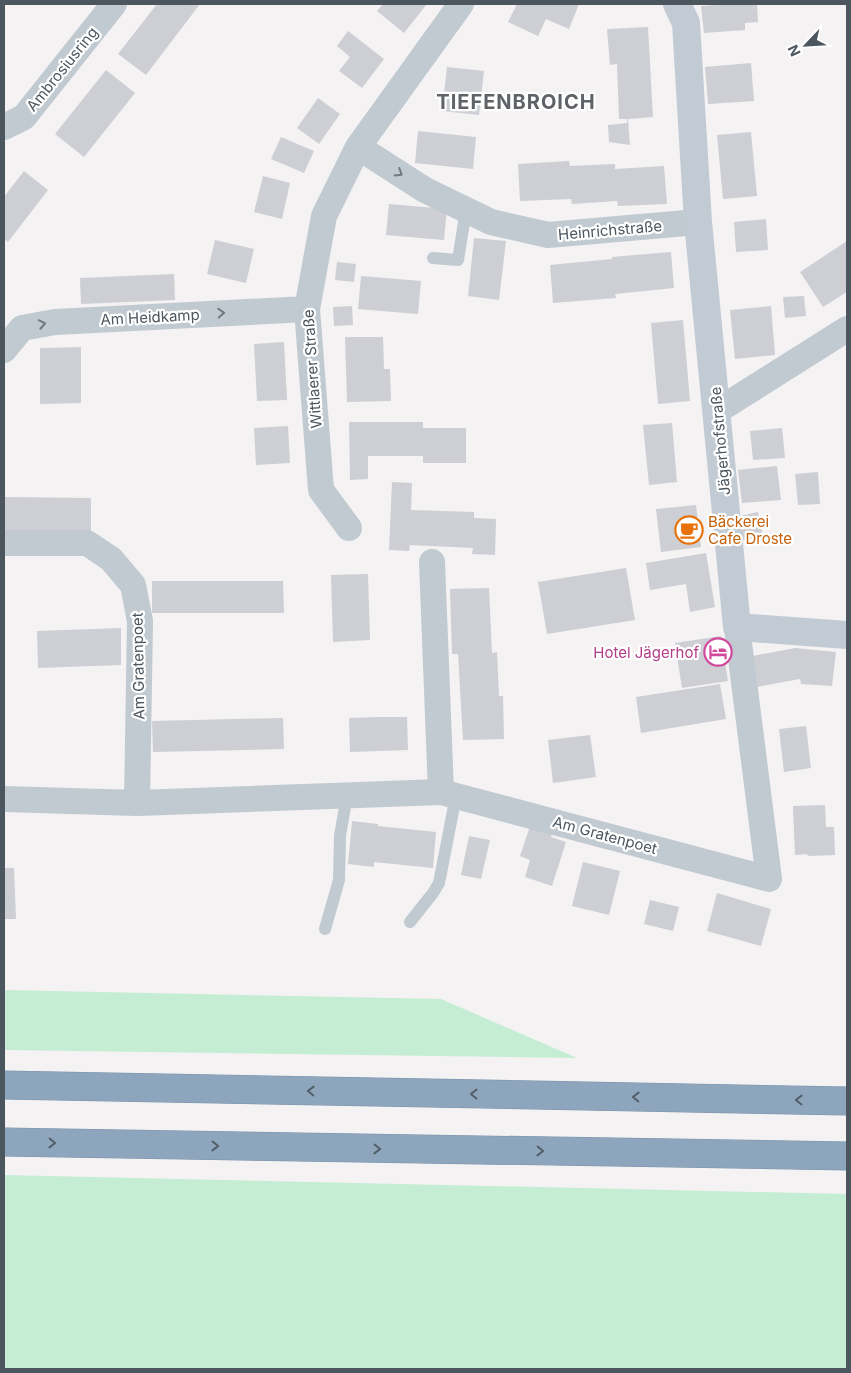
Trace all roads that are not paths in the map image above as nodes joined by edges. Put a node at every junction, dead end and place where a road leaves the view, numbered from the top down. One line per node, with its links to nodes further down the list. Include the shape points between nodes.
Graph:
1 (114, 4): 4 (street, Ambrosiusring, via 24,117)
2 (461, 4): 5 (street, Wittlaerer Straße)
3 (677, 4): 7 (street, Jägerhofstraße, via 686,23)
4 (4, 127)
5 (358, 147): 6 (street, Heinrichstraße, one-way to 6, via 426,190); 9 (street, Wittlaerer Straße, via 324,216)
6 (466, 210): 7 (street, Heinrichstraße, via 491,222 548,236); 8 (lane, via 458,260)
7 (698, 222): 12 (street, Jägerhofstraße)
8 (433, 258)
9 (307, 309): 11 (street, Am Heidkamp, one-way to 9, via 22,328 55,322); 13 (street, Wittlaerer Straße, via 321,490)
10 (847, 329): 12 (street)
11 (4, 350)
12 (717, 412): 16 (street, Jägerhofstraße)
13 (349, 528)
14 (4, 543): 21 (street, Am Gratenpoet, via 87,543 111,559 133,585 140,621)
15 (432, 562): 18 (street)
16 (737, 628): 17 (street); 22 (street, Jägerhofstraße)
17 (847, 635)
18 (448, 794): 19 (street, Am Gratenpoet); 22 (street, Am Gratenpoet); 23 (lane, via 444,866 439,883)
19 (347, 795): 21 (street, Am Gratenpoet); 24 (lane, via 340,836 339,880)
20 (4, 799): 21 (street, Am Gratenpoet)
21 (137, 802)
22 (769, 879)
23 (410, 922)
24 (325, 929)
25 (4, 1085): 26 (highway, one-way to 25)
26 (847, 1100)
27 (4, 1142): 28 (highway, one-way to 28)
28 (847, 1156)

